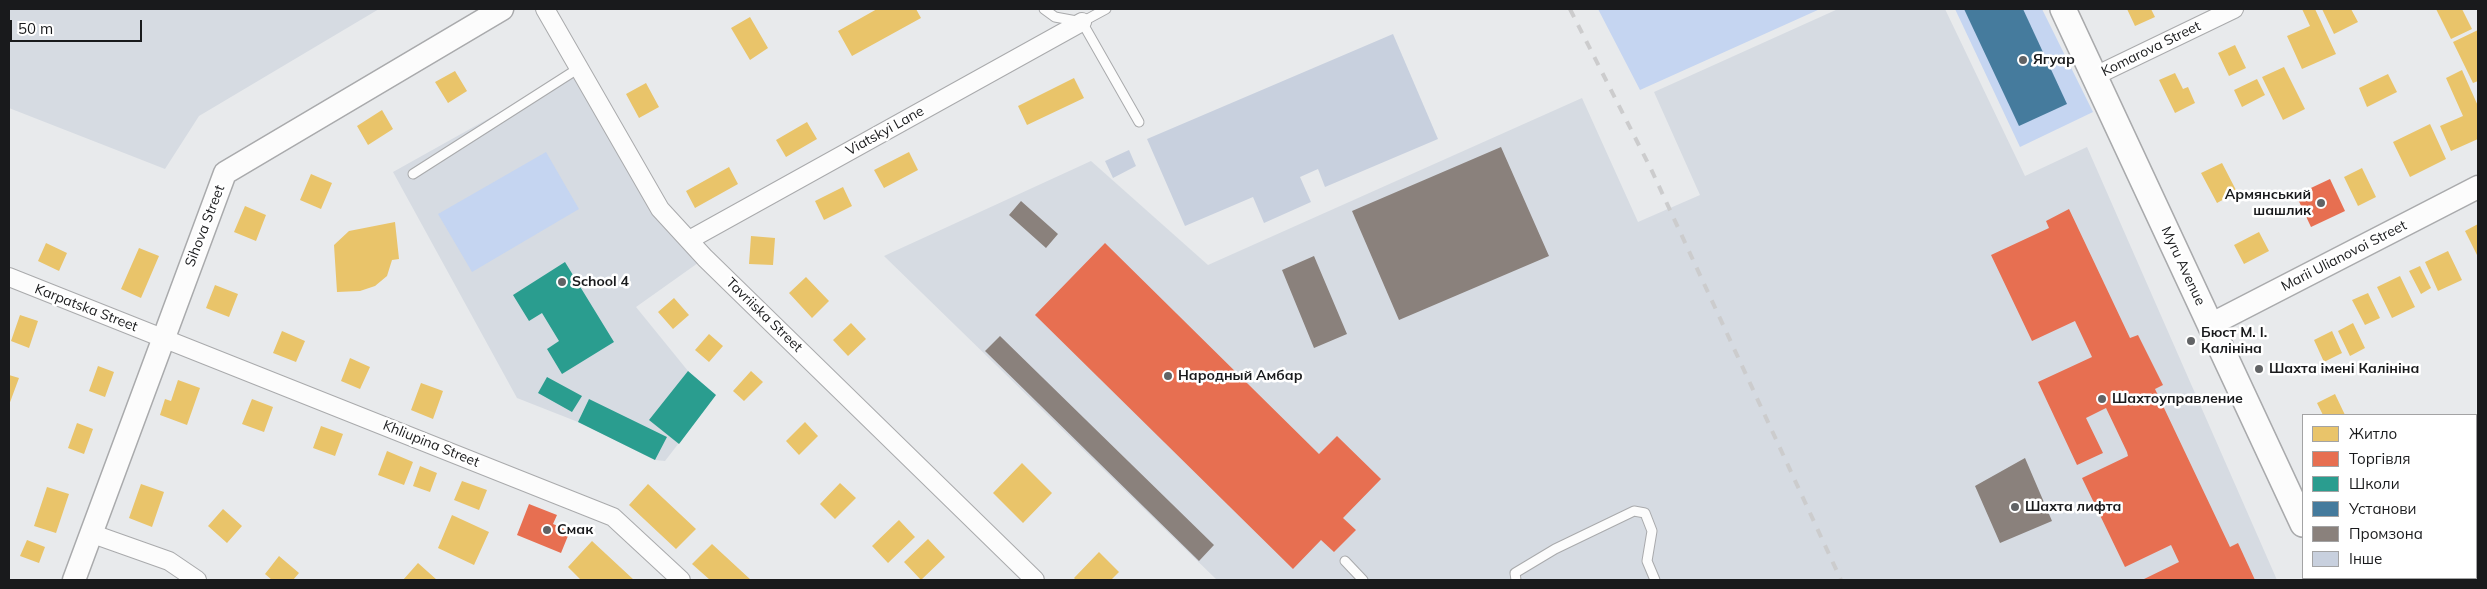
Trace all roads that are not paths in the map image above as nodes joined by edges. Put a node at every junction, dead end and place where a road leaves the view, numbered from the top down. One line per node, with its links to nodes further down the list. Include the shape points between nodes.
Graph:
1 (502, 9): 16 (street, Sihova Street, via 225,174)
2 (545, 9): 8 (street, Tavriiska Street)
3 (1044, 9): 7 (lane, via 1055,17)
4 (1106, 9): 7 (lane)
5 (2063, 9): 9 (main road, Myru Avenue)
6 (2234, 9): 9 (street, Komarova Street)
7 (1082, 22): 10 (lane); 13 (street, Viatskyi Lane)
8 (579, 68): 11 (lane); 13 (street, Tavriiska Street, via 660,209)
9 (2095, 76): 15 (main road, Myru Avenue)
10 (1139, 122)
11 (413, 174)
12 (2478, 188): 15 (street, Marii Ulianovoi Street)
13 (689, 240): 23 (street, Tavriiska Street)
14 (9, 279): 16 (street, Karpatska Street)
15 (2210, 325): 17 (main road, Myru Avenue)
16 (163, 338): 18 (street, Sihova Street); 22 (street, Khliupina Street, via 613,517)
17 (2302, 522)
18 (90, 533): 20 (street, Sihova Street); 21 (street, via 170,561)
19 (1345, 561): 24 (lane)
20 (74, 580)
21 (197, 580)
22 (681, 580)
23 (1035, 580)
24 (1363, 580)
25 (1516, 580): 26 (lane, via 1515,573 1555,549 1634,511 1645,512 1652,531 1647,562)
26 (1655, 580)

